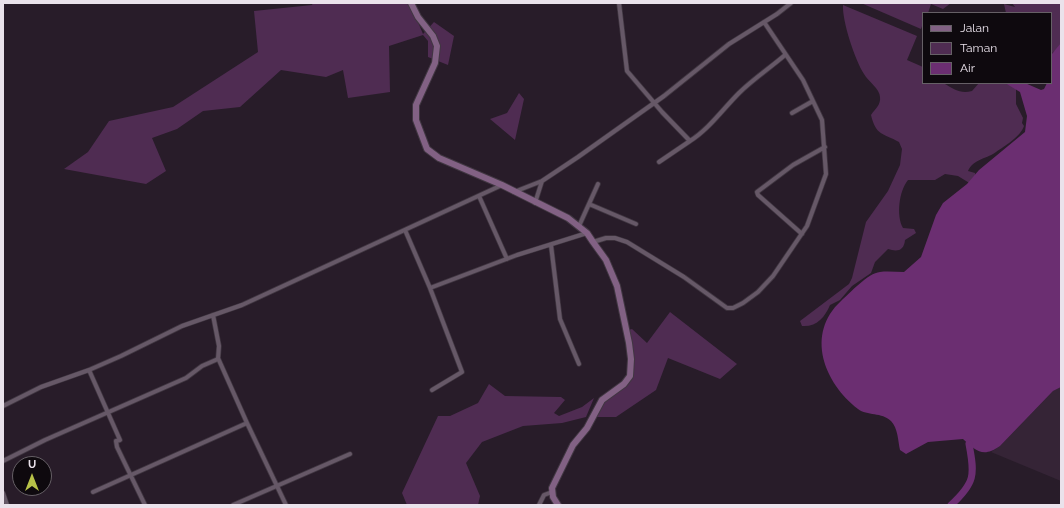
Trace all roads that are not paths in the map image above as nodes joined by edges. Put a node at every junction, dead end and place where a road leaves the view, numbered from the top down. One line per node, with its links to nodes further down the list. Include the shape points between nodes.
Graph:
1 (411, 3): 14 (main road, via 437,46 435,63 416,105 416,120 427,149 439,158)
2 (619, 3): 7 (street, via 626,68)
3 (791, 3): 4 (street)
4 (764, 22): 5 (street); 7 (street, via 730,44)
5 (785, 55): 6 (street, via 803,80); 9 (street, via 739,93)
6 (813, 101): 8 (street); 10 (street, via 822,120)
7 (654, 103): 9 (street); 12 (street)
8 (792, 113)
9 (690, 141): 11 (street)
10 (825, 147): 23 (street, via 825,178 810,220); 23 (street, via 793,165 757,192)
11 (659, 162)
12 (542, 181): 15 (street); 17 (street)
13 (598, 184): 18 (street)
14 (502, 186): 15 (main road); 16 (street)
15 (514, 192): 17 (main road)
16 (479, 196): 21 (street); 26 (street)
17 (535, 203): 20 (main road)
18 (589, 204): 19 (street); 20 (street)
19 (636, 224)
20 (579, 226): 22 (main road)
21 (404, 230): 27 (street); 28 (street, via 242,305)
22 (587, 233): 24 (main road); 25 (street)
23 (802, 234): 24 (street, via 771,279 754,296 730,308 627,242 609,238)
24 (593, 242): 41 (main road, via 606,260 617,286 628,331 631,371 628,380 598,404 588,428 573,445 552,486)
25 (551, 245): 26 (street); 30 (street, via 560,319)
26 (507, 259): 27 (street)
27 (430, 288): 32 (street, via 462,372)
28 (213, 315): 29 (street, via 218,346); 31 (street, via 162,335)
29 (217, 357): 34 (street, via 218,359 205,364 186,378); 35 (street)
30 (579, 364)
31 (89, 370): 33 (street); 34 (street)
32 (432, 390)
33 (3, 406)
34 (107, 412): 37 (street); 38 (street, via 120,440 116,441 117,447)
35 (247, 423): 38 (street); 39 (street)
36 (350, 454): 39 (street)
37 (3, 461)
38 (132, 474): 40 (street); 44 (street)
39 (277, 487): 45 (street); 46 (street)
40 (93, 492)
41 (552, 492): 47 (street, via 544,495); 48 (main road)
42 (3, 493): 43 (street)
43 (7, 505)
44 (145, 505)
45 (233, 505)
46 (286, 505)
47 (539, 505)
48 (558, 505)

